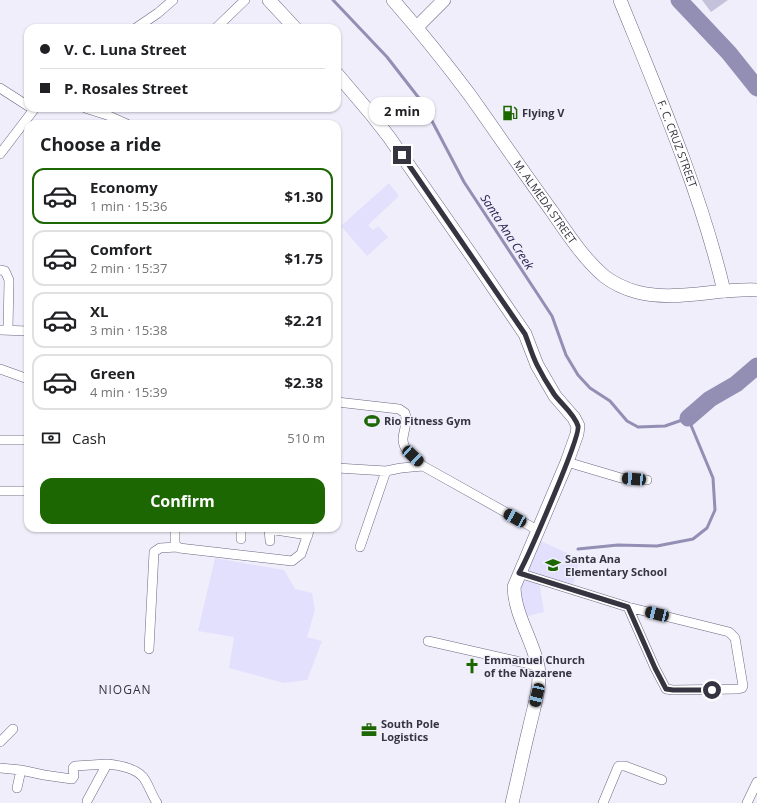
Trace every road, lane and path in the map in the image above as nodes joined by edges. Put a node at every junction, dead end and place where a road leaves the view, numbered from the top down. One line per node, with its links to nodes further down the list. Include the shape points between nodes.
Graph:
1 (173, 0): 7 (street)
2 (245, 0): 8 (street)
3 (269, 0): 9 (street)
4 (393, 0): 10 (street, M. ALMEDA STREET)
5 (444, 0): 10 (street)
6 (620, 0): 20 (street, F. C. CRUZ STREET, via 674,132 711,242)
7 (142, 24)
8 (220, 24)
9 (291, 24)
10 (417, 27): 20 (street, M. ALMEDA STREET, via 469,95 571,239 605,276 647,294)
11 (341, 79): 28 (street, via 405,159 525,334 537,365 555,396 578,426)
12 (1, 90): 13 (street)
13 (24, 103)
14 (29, 112): 17 (street)
15 (98, 112): 16 (street)
16 (118, 120)
17 (0, 154)
18 (0, 270): 21 (street, via 5,271 10,280)
19 (757, 290): 20 (street, M. ALMEDA STREET)
20 (724, 291)
21 (4, 330): 22 (street)
22 (24, 331)
23 (0, 369): 24 (street)
24 (24, 378)
25 (341, 402): 29 (street, via 399,409 405,413 407,420 404,447)
26 (0, 440): 27 (street)
27 (24, 440)
28 (567, 462): 32 (street, via 621,478); 35 (street)
29 (423, 466): 31 (street); 35 (street)
30 (341, 468): 31 (street)
31 (386, 470): 43 (street)
32 (647, 480)
33 (0, 491): 34 (street)
34 (24, 491)
35 (539, 531): 44 (street)
36 (175, 532): 42 (street)
37 (241, 532): 40 (street)
38 (269, 532): 41 (street)
39 (309, 532): 42 (street, via 301,554 292,562)
40 (241, 539)
41 (270, 541)
42 (177, 547): 47 (street, via 160,548 154,552)
43 (360, 547)
44 (519, 573): 45 (street); 48 (street, via 514,588 514,600)
45 (628, 607): 45 (street, via 666,689 742,688 735,638 732,634)
46 (428, 641): 48 (street)
47 (149, 649)
48 (538, 666): 60 (street, via 537,695)
49 (13, 729): 50 (street)
50 (0, 742)
51 (107, 764): 53 (street, via 75,766 72,779); 57 (street); 59 (street, via 138,773 144,778)
52 (0, 768): 53 (street)
53 (21, 770): 56 (street)
54 (662, 780): 58 (street, via 620,766)
55 (757, 782): 61 (street)
56 (17, 788)
57 (87, 800)
58 (605, 802)
59 (157, 803)
60 (512, 803)
61 (747, 803)

